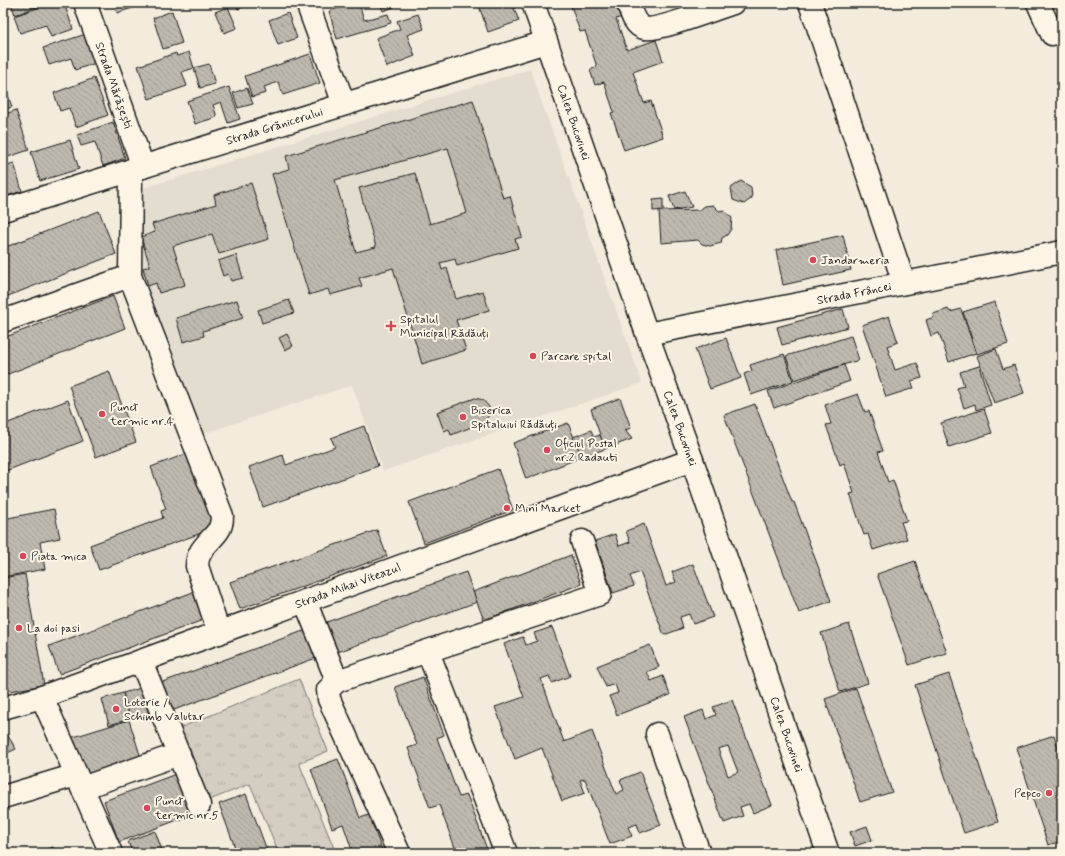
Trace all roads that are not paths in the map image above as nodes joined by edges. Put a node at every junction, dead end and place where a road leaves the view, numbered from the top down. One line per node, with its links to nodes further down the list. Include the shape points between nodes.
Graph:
1 (85, 3): 11 (street, Strada Mărășești)
2 (307, 3): 10 (street)
3 (533, 3): 9 (street, Calea Bucovinei)
4 (628, 3): 5 (street, via 637,23 644,28 660,28)
5 (733, 3)
6 (810, 3): 15 (street)
7 (1038, 3): 8 (street)
8 (1052, 34)
9 (546, 42): 10 (street, Strada Grănicerului); 17 (street, Calea Bucovinei)
10 (344, 104): 11 (street, Strada Grănicerului)
11 (137, 169): 12 (street, Strada Grănicerului); 14 (street)
12 (3, 210)
13 (1062, 252): 15 (street, Strada Frâncei)
14 (130, 276): 16 (street); 21 (street, via 222,516 219,530 199,552 197,558 197,566)
15 (904, 283): 17 (street, Strada Frâncei)
16 (3, 321)
17 (647, 334): 18 (street, Calea Bucovinei)
18 (692, 460): 20 (street, Strada Mihai Viteazul); 36 (street, Calea Bucovinei)
19 (582, 541): 22 (street, via 600,594)
20 (304, 601): 21 (street, Strada Mihai Viteazul); 24 (street)
21 (219, 632): 23 (street, Strada Mihai Viteazul)
22 (428, 652): 24 (street); 34 (street)
23 (141, 661): 25 (street, Strada Mihai Viteazul); 28 (street)
24 (337, 681): 33 (street, via 328,690 329,699)
25 (42, 697): 26 (street, Strada Mihai Viteazul); 29 (street)
26 (3, 708)
27 (657, 734): 35 (street)
28 (179, 754): 29 (street); 31 (street)
29 (79, 781): 30 (street); 32 (street)
30 (3, 797)
31 (199, 805)
32 (111, 853)
33 (399, 853)
34 (506, 853)
35 (698, 853)
36 (828, 853)

